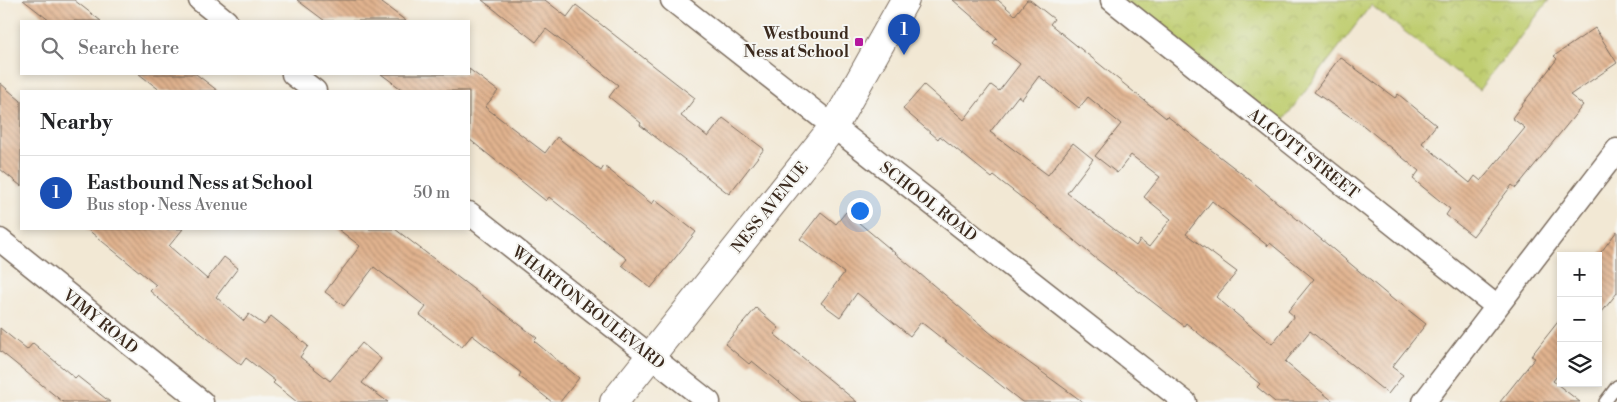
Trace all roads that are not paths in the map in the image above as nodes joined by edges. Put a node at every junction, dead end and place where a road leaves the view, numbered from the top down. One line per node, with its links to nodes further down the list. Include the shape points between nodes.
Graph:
1 (200, 0): 5 (street)
2 (672, 0): 8 (street, SCHOOL ROAD)
3 (905, 0): 8 (street, NESS AVENUE)
4 (1112, 0): 12 (street, ALCOTT STREET)
5 (225, 20)
6 (294, 75): 7 (street)
7 (314, 90)
8 (834, 126): 13 (street, NESS AVENUE); 18 (street, SCHOOL ROAD)
9 (1617, 150): 12 (street)
10 (470, 214): 13 (street, WHARTON BOULEVARD)
11 (0, 240): 15 (street, VIMY ROAD)
12 (1496, 306): 19 (street)
13 (650, 356): 16 (street, NESS AVENUE); 17 (street, WHARTON BOULEVARD)
14 (1617, 386): 20 (lane)
15 (202, 402)
16 (614, 402)
17 (708, 402)
18 (1185, 402)
19 (1424, 402)
20 (1604, 402)

